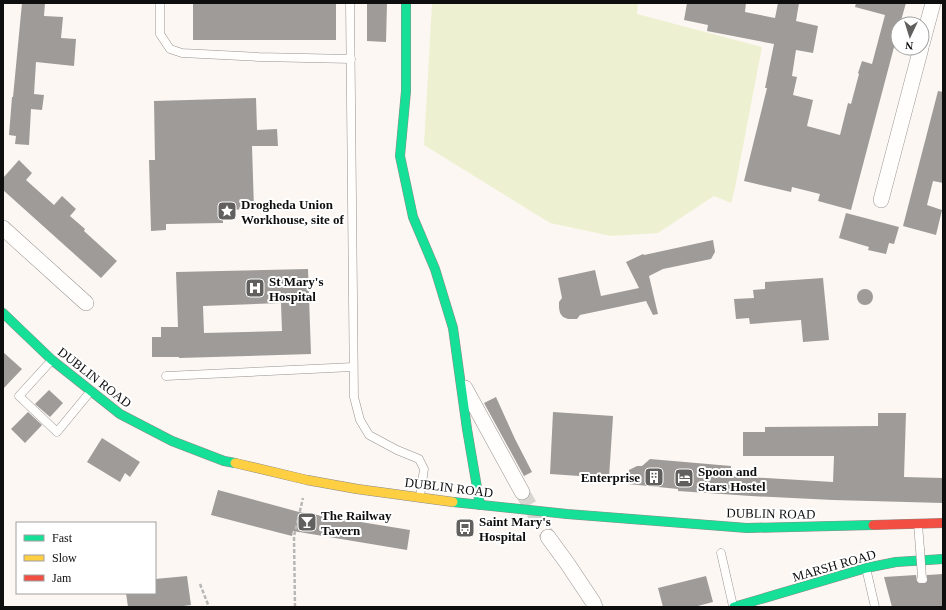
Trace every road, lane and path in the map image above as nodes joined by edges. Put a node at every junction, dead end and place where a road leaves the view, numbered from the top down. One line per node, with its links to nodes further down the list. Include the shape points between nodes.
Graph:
1 (160, 3): 7 (lane, via 160,34 170,49 182,53)
2 (350, 3): 7 (lane)
3 (406, 3): 15 (main road, via 406,91 400,156 413,216 436,269 453,328)
4 (933, 3): 5 (street)
5 (930, 16)
6 (919, 56): 8 (street)
7 (351, 58): 13 (lane)
8 (880, 200)
9 (3, 228): 10 (street)
10 (86, 303)
11 (3, 313): 12 (main road, DUBLIN ROAD)
12 (52, 360): 16 (main road, DUBLIN ROAD); 16 (lane, via 19,396 57,432)
13 (353, 368): 14 (lane); 19 (lane, via 354,397 360,420 370,435 419,459 424,469)
14 (166, 376)
15 (460, 379): 18 (street); 20 (main road)
16 (91, 391): 17 (main road, DUBLIN ROAD, via 120,414 172,441 224,461)
17 (307, 480): 19 (main road, DUBLIN ROAD); 30 (path, via 294,536)
18 (522, 492)
19 (420, 497): 20 (main road, DUBLIN ROAD)
20 (480, 505): 21 (main road, DUBLIN ROAD, via 747,528)
21 (918, 523): 22 (main road, DUBLIN ROAD); 27 (lane, bridge)
22 (943, 523)
23 (548, 537): 31 (street)
24 (721, 553): 32 (lane)
25 (943, 559): 26 (main road, MARSH ROAD, via 896,562)
26 (866, 568): 32 (main road, MARSH ROAD); 33 (lane)
27 (922, 578)
28 (200, 584): 29 (path)
29 (209, 607)
30 (295, 607)
31 (595, 607)
32 (734, 607)
33 (875, 607)

